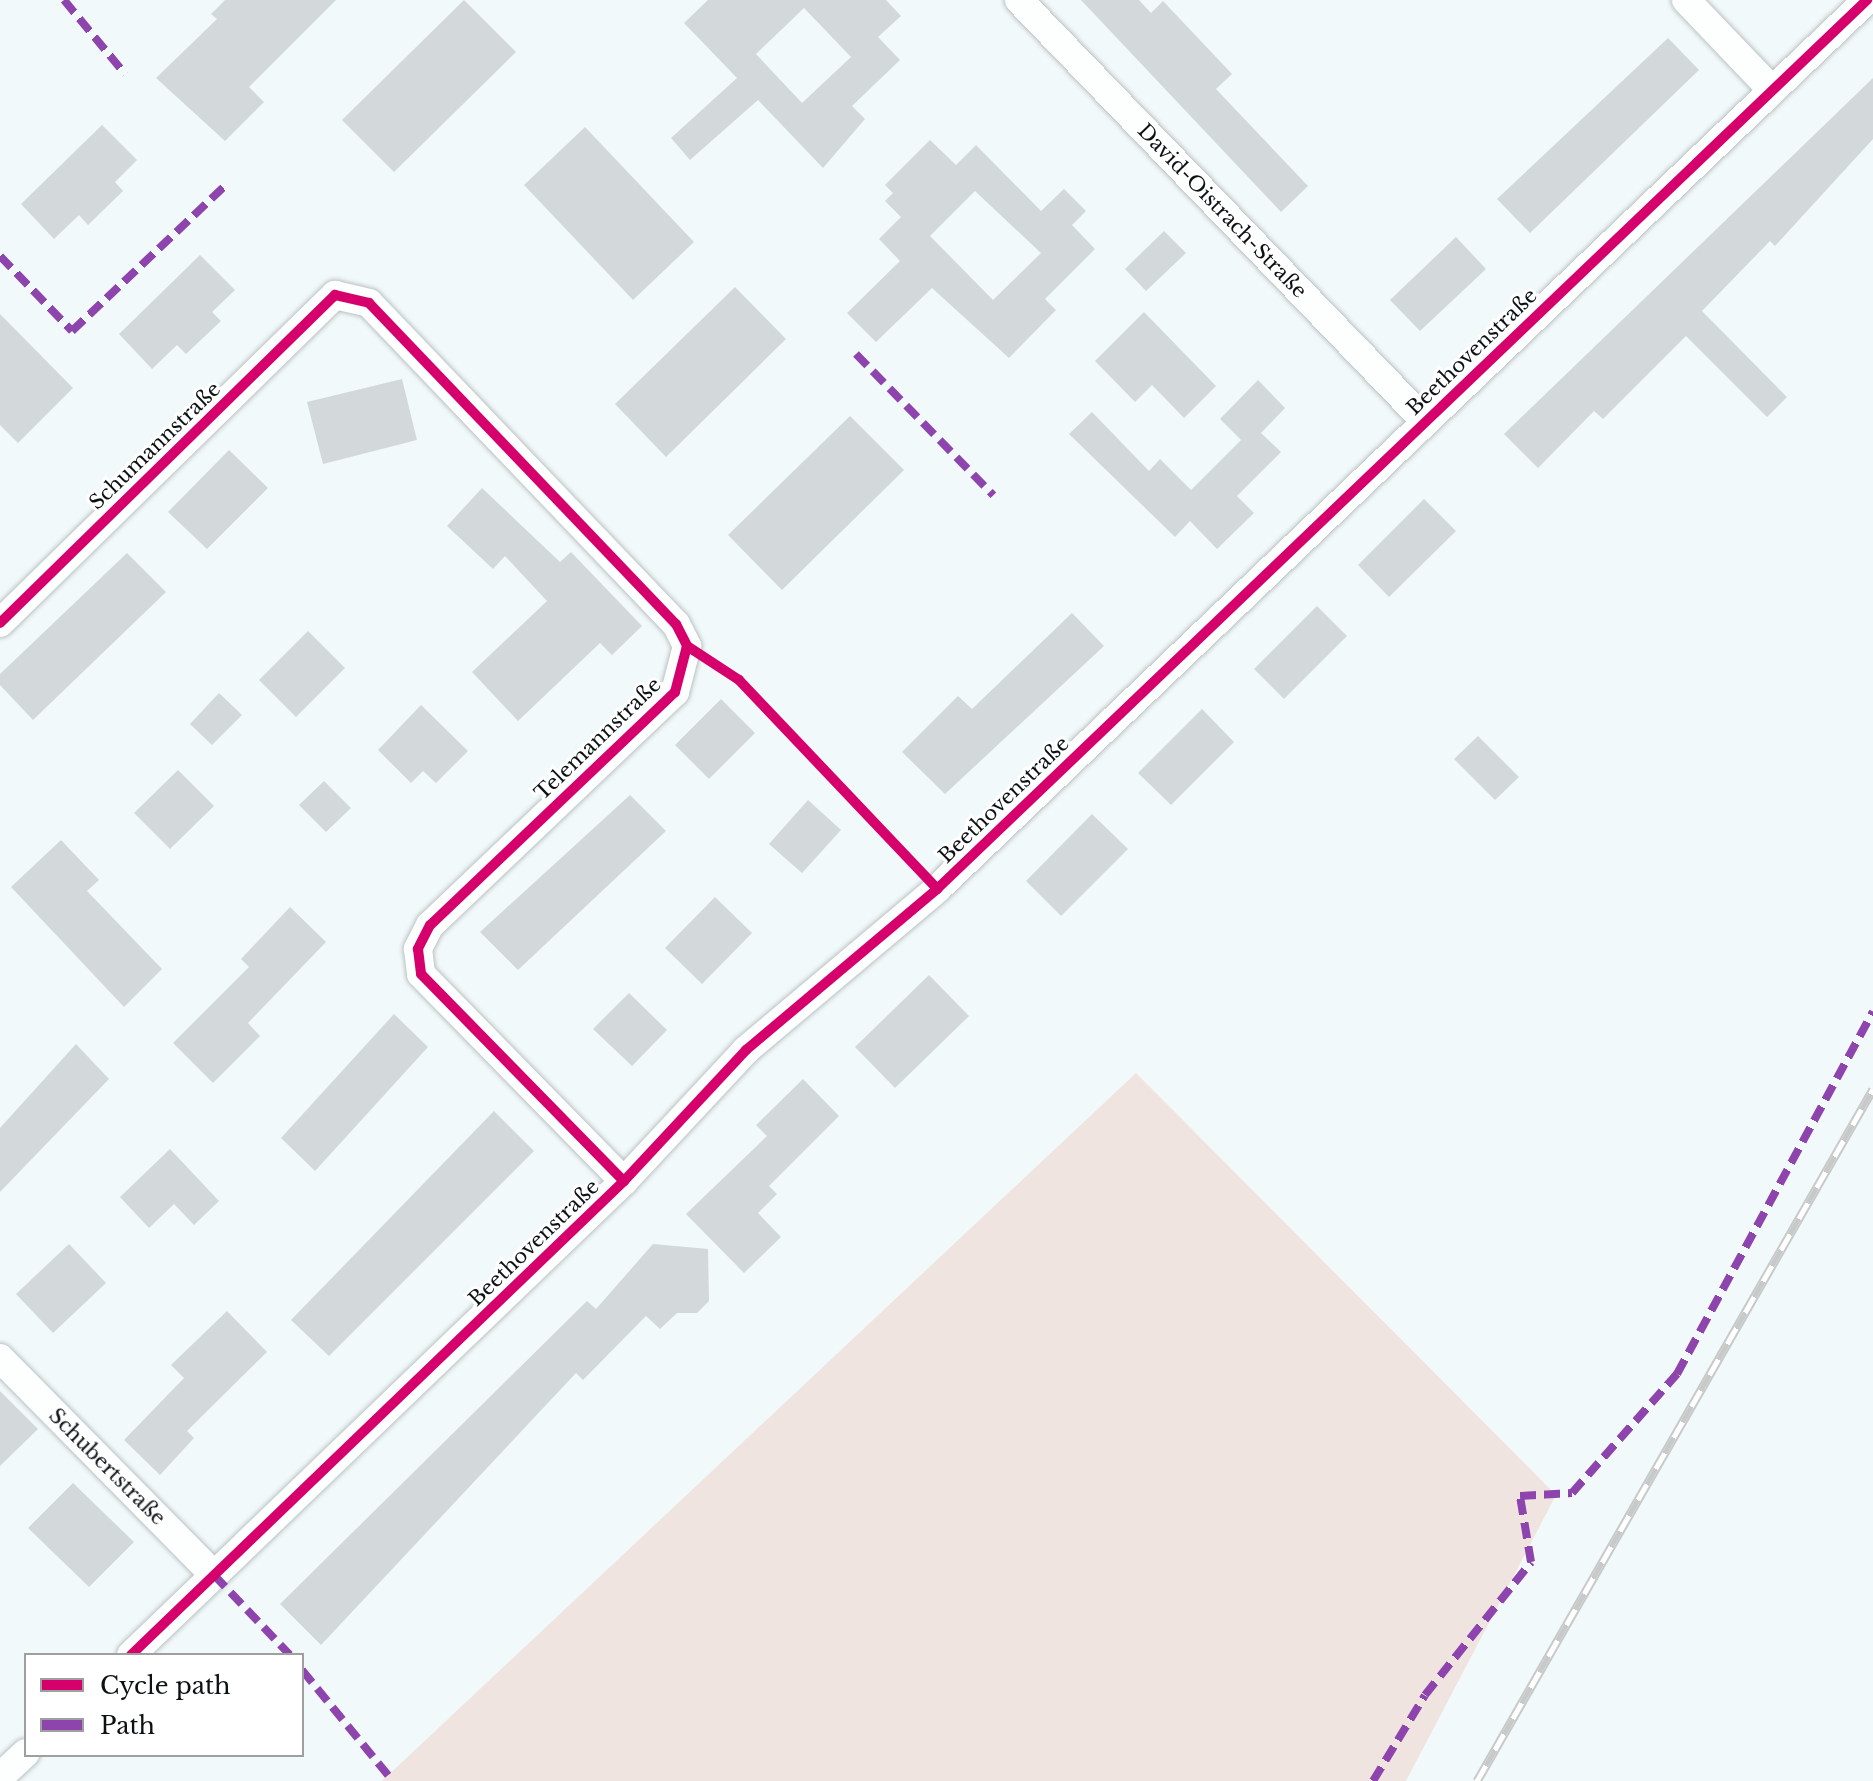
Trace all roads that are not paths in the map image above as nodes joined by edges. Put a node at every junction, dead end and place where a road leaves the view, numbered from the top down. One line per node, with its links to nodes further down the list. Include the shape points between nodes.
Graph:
1 (1019, 0): 6 (street, David-Oistrach-Straße)
2 (1686, 0): 4 (street)
3 (1867, 0): 4 (street, Beethovenstraße)
4 (1772, 90): 6 (street, Beethovenstraße)
5 (335, 295): 7 (street, Schumannstraße); 8 (street, Telemannstraße, via 369,303 676,624 687,646 675,692 430,925 418,949 421,974)
6 (1425, 421): 8 (street, Beethovenstraße, via 937,889 735,1060)
7 (0, 623)
8 (624, 1181): 10 (street, Beethovenstraße)
9 (0, 1358): 10 (street, Schubertstraße)
10 (214, 1575): 11 (street, Beethovenstraße)
11 (133, 1653)
12 (24, 1755): 13 (street)
13 (0, 1777)

